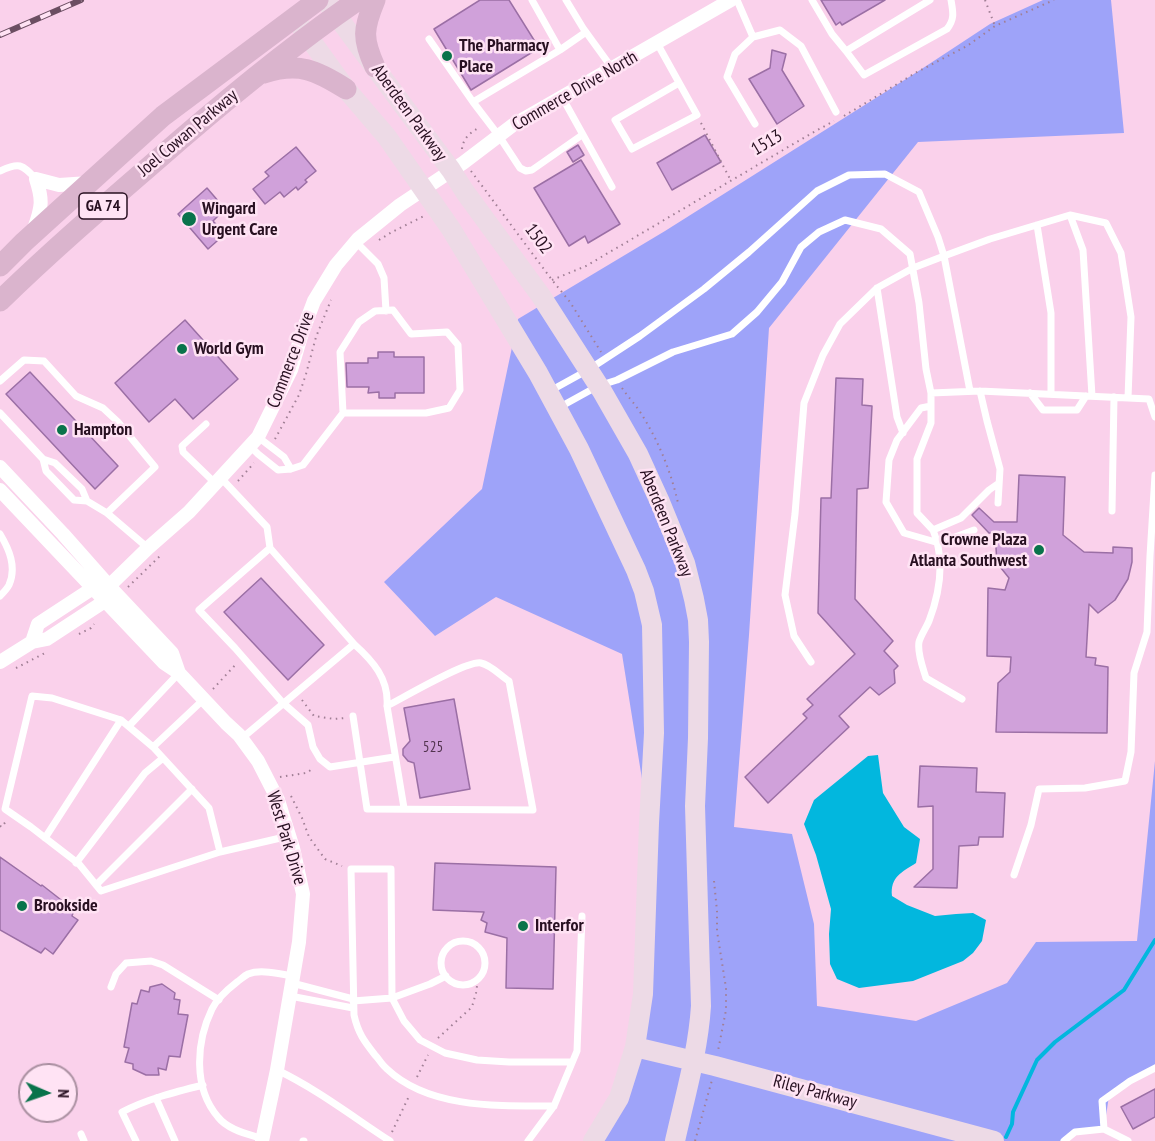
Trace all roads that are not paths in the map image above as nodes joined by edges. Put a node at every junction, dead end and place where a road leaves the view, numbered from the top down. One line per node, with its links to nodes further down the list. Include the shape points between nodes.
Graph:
1 (318, 0): 12 (main road, Joel Cowan Parkway / GA 74)
2 (358, 0): 11 (main road, Joel Cowan Parkway / GA 74)
3 (375, 0): 20 (main road, via 365,34)
4 (532, 0): 18 (lane)
5 (566, 0): 13 (lane)
6 (731, 0): 17 (street, Commerce Drive North)
7 (737, 0): 15 (lane)
8 (812, 0): 19 (lane)
9 (930, 0): 19 (lane)
10 (951, 0): 19 (lane, via 952,22 947,29 864,75)
11 (331, 7): 14 (main road, Joel Cowan Parkway / GA 74); 20 (street, Aberdeen Parkway)
12 (294, 17): 14 (street, Aberdeen Parkway); 34 (main road, Joel Cowan Parkway / GA 74, via 163,117)
13 (586, 32): 18 (lane); 21 (lane)
14 (307, 36): 22 (main road, Joel Cowan Parkway / GA 74); 24 (street, Aberdeen Parkway)
15 (753, 37): 27 (lane, via 780,30 801,46); 28 (lane, via 735,54 727,77)
16 (429, 39): 26 (lane)
17 (657, 43): 21 (street, Commerce Drive North); 23 (lane)
18 (560, 50): 26 (lane)
19 (846, 51)
20 (375, 67): 31 (street, Aberdeen Parkway)
21 (612, 68): 25 (street, Commerce Drive North)
22 (257, 75): 24 (main road, via 300,68 322,74); 45 (main road, Joel Cowan Parkway / GA 74, via 91,216)
23 (679, 83): 23 (lane, via 697,115 632,149 615,120)
24 (346, 88): 36 (street, Aberdeen Parkway)
25 (562, 97): 29 (lane); 30 (street, Commerce Drive North)
26 (472, 102): 30 (lane)
27 (836, 112)
28 (755, 124)
29 (582, 135): 30 (lane, via 526,171); 35 (lane)
30 (499, 136): 31 (street, Commerce Drive North)
31 (457, 166): 36 (street, Commerce Drive North); 47 (street, Aberdeen Parkway, via 465,192 541,296)
32 (0, 171): 33 (lane, via 13,165 25,167)
33 (36, 179): 34 (street, via 59,185); 39 (street, via 41,196 40,214)
34 (90, 183): 39 (main road, Joel Cowan Parkway / GA 74)
35 (612, 187)
36 (424, 189): 40 (street, Commerce Drive); 57 (street, Aberdeen Parkway)
37 (1070, 215): 38 (lane); 54 (lane, via 1083,250); 56 (lane, via 1106,223 1121,253 1131,317)
38 (1037, 225): 41 (lane); 53 (lane, via 1051,313)
39 (32, 236): 42 (main road, Joel Cowan Parkway / GA 74)
40 (355, 241): 46 (lane, via 378,264 384,278); 64 (street, Commerce Drive, via 314,301 291,370)
41 (944, 256): 43 (lane); 47 (lane, via 919,192 885,174 849,175 817,191 704,289 605,359); 49 (lane)
42 (0, 266)
43 (914, 268): 44 (lane); 47 (lane, via 910,254 881,229 845,220 819,232 801,247 782,282 732,334 673,352 617,380); 51 (lane)
44 (876, 288): 63 (lane); 90 (lane, via 840,324 804,404 785,595 794,636)
45 (0, 301)
46 (386, 311): 60 (lane, via 375,311 358,322 340,352); 60 (lane, via 393,310 411,334 447,332 458,345 460,390 449,408 426,413)
47 (593, 378): 57 (lane); 57 (lane); 120 (street, Aberdeen Parkway, via 638,454 660,502 685,563 698,620 695,806 701,1006)
48 (0, 381): 76 (lane, via 24,360 44,361 76,396 103,408 118,422 155,467)
49 (970, 391): 50 (lane); 51 (lane)
50 (980, 391): 52 (lane); 70 (lane, via 1000,469)
51 (931, 393): 58 (lane)
52 (1030, 393): 53 (lane); 54 (lane, via 1043,410 1077,410)
53 (1051, 394): 54 (lane)
54 (1089, 396): 55 (lane)
55 (1114, 397): 56 (lane); 75 (lane)
56 (1128, 398): 61 (lane, via 1149,399)
57 (552, 400): 119 (street, Aberdeen Parkway, via 636,570 652,625 654,733 643,994)
58 (931, 406): 63 (lane, via 921,408); 77 (lane, via 931,423 917,459 917,513)
59 (0, 413): 65 (lane)
60 (343, 413): 67 (lane, via 303,465)
61 (1155, 417)
62 (206, 424): 69 (lane, via 182,446 183,452)
63 (903, 433): 80 (lane, via 889,460 886,502 904,533)
64 (254, 442): 67 (lane, via 284,457); 67 (lane, via 258,454 278,470); 69 (street, Commerce Drive)
65 (43, 459): 73 (lane, via 55,463 82,489); 73 (lane, via 46,471 74,500)
66 (0, 467): 71 (street, West Park Drive)
67 (291, 469)
68 (1155, 475): 110 (lane, via 1147,632 1134,673 1131,752 1125,781 1085,788 1039,789)
69 (218, 481): 81 (street, Commerce Drive); 82 (lane, via 267,527)
70 (999, 483): 74 (lane); 77 (lane, via 961,518)
71 (18, 486): 72 (lane); 83 (street, West Park Drive)
72 (2, 496): 84 (street, West Park Drive)
73 (87, 501): 76 (lane)
74 (998, 503)
75 (1112, 511)
76 (107, 513): 81 (lane)
77 (933, 530): 80 (lane)
78 (974, 530): 80 (lane)
79 (0, 534): 85 (lane, via 13,565 9,585)
80 (939, 543): 93 (lane, via 937,598 919,643 921,661 926,678)
81 (148, 548): 83 (street, Commerce Drive)
82 (270, 548): 88 (lane); 94 (lane, via 199,610)
83 (109, 586): 84 (street); 86 (street); 91 (street, West Park Drive, via 172,653)
84 (93, 588): 86 (street, West Park Drive); 87 (street, via 38,624)
85 (0, 596)
86 (105, 601): 87 (street, via 47,639); 91 (street, West Park Drive, via 164,663)
87 (32, 642): 89 (street)
88 (354, 644): 94 (lane); 95 (lane, via 384,681)
89 (0, 662)
90 (811, 662)
91 (179, 673): 92 (street, West Park Drive); 98 (lane)
92 (208, 694): 99 (street, West Park Drive); 100 (lane)
93 (962, 699)
94 (283, 704): 99 (lane); 103 (lane, via 308,725 313,747 330,767)
95 (387, 706): 101 (lane); 105 (lane, via 461,668 484,663 509,681 533,810)
96 (353, 716): 103 (lane)
97 (121, 720): 98 (lane); 107 (lane); 107 (lane, via 52,698 32,696 5,809)
98 (129, 726): 100 (lane)
99 (241, 739): 106 (street, West Park Drive, via 258,761 278,800)
100 (153, 747): 102 (lane)
101 (394, 757): 103 (lane); 105 (lane)
102 (163, 758): 104 (lane); 109 (lane, via 145,773)
103 (360, 762): 105 (lane, via 367,809)
104 (192, 789): 108 (lane, via 209,808); 111 (lane)
105 (404, 808)
106 (289, 836): 108 (lane); 114 (street, West Park Drive, via 303,894)
107 (45, 838): 109 (lane)
108 (220, 852): 111 (lane, via 100,891)
109 (76, 863): 111 (lane)
110 (1014, 876)
111 (96, 885)
112 (582, 916): 121 (lane, via 578,1051)
113 (446, 976): 113 (lane, via 458,984 478,978 485,965 476,945 464,941 446,950 441,963); 116 (lane)
114 (292, 985): 117 (lane, via 260,972 247,974); 118 (lane); 118 (lane); 123 (street, West Park Drive)
115 (111, 987): 117 (lane, via 126,963 151,961)
116 (392, 998): 118 (lane); 118 (lane, via 391,869 351,869); 121 (lane, via 420,1040 445,1053 477,1060)
117 (219, 1000): 124 (lane, via 202,1036 199,1068)
118 (353, 1003): 126 (lane, via 357,1029 365,1043 387,1069 412,1087 438,1098 496,1106)
119 (635, 1047): 120 (street, Riley Parkway); 133 (street, Aberdeen Parkway, via 619,1098)
120 (694, 1060): 134 (street, Aberdeen Parkway); 135 (street, Riley Parkway)
121 (572, 1062): 126 (lane)
122 (1155, 1068): 127 (lane, via 1102,1101)
123 (277, 1070): 128 (street, West Park Drive); 131 (lane)
124 (203, 1085): 125 (lane); 128 (lane, via 218,1117 228,1126)
125 (156, 1098): 129 (lane, via 122,1112); 130 (lane)
126 (554, 1106): 132 (lane)
127 (1104, 1129): 136 (lane, via 1075,1132); 137 (lane)
128 (263, 1140)
129 (136, 1141)
130 (175, 1141)
131 (390, 1141)
132 (528, 1141)
133 (593, 1141)
134 (675, 1141)
135 (994, 1141)
136 (1064, 1141)
137 (1128, 1141)

